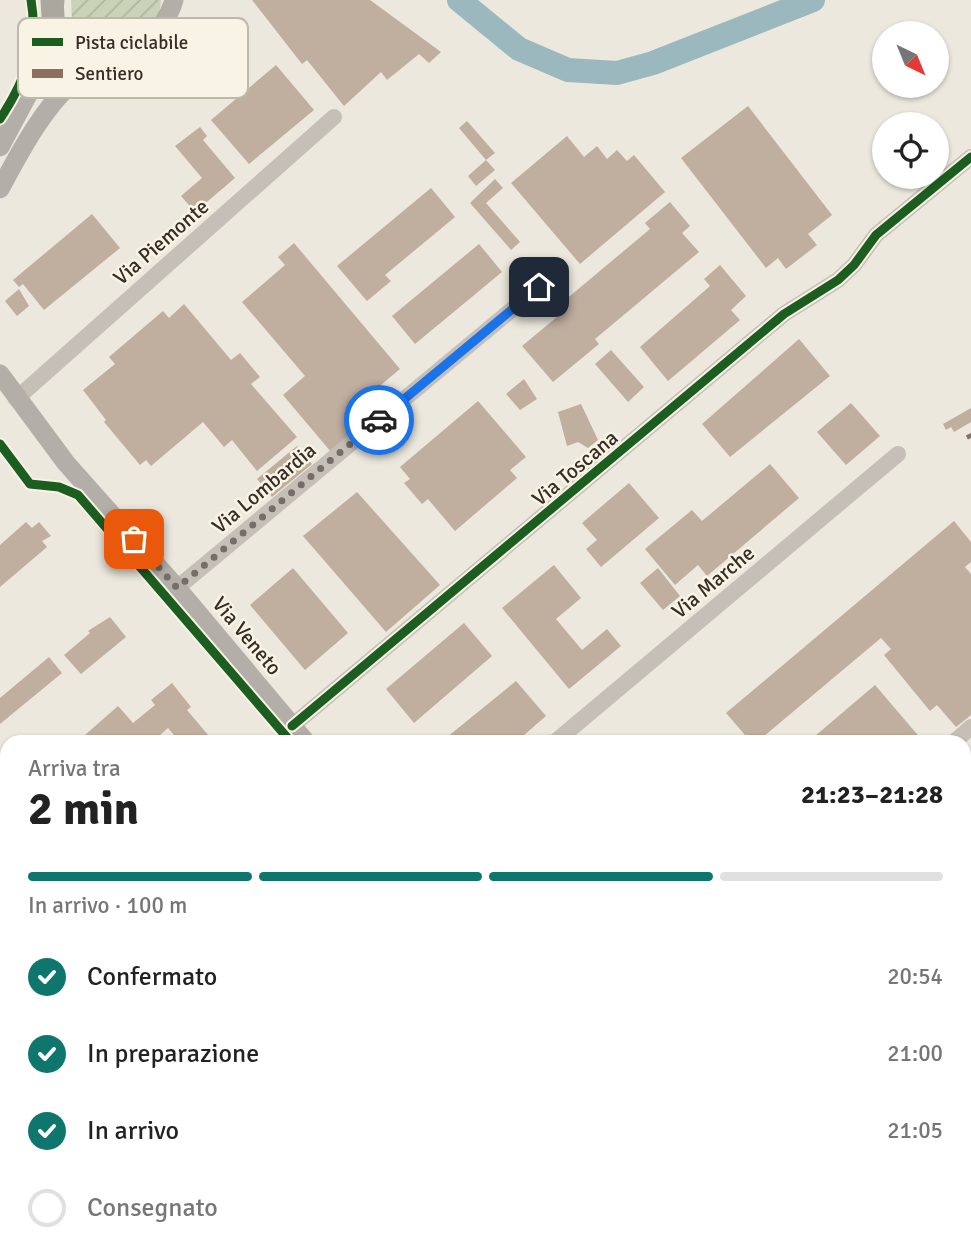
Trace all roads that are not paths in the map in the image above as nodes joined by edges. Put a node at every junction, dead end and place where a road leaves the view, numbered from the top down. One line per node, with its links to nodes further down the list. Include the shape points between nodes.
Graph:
1 (174, 0): 2 (main road)
2 (165, 18)
3 (28, 98): 6 (main road)
4 (60, 98): 8 (main road)
5 (334, 117): 11 (street, Via Piemonte)
6 (0, 147)
7 (971, 157): 14 (street, Via Toscana, via 876,235 838,280 784,314)
8 (0, 189)
9 (539, 287): 13 (street, Via Lombardia)
10 (0, 374): 11 (main road, Via Veneto)
11 (8, 397): 13 (main road, Via Veneto)
12 (898, 454): 16 (street, Via Marche)
13 (177, 588): 14 (main road, Via Veneto)
14 (292, 726): 15 (main road, Via Veneto)
15 (300, 735)
16 (563, 735)

